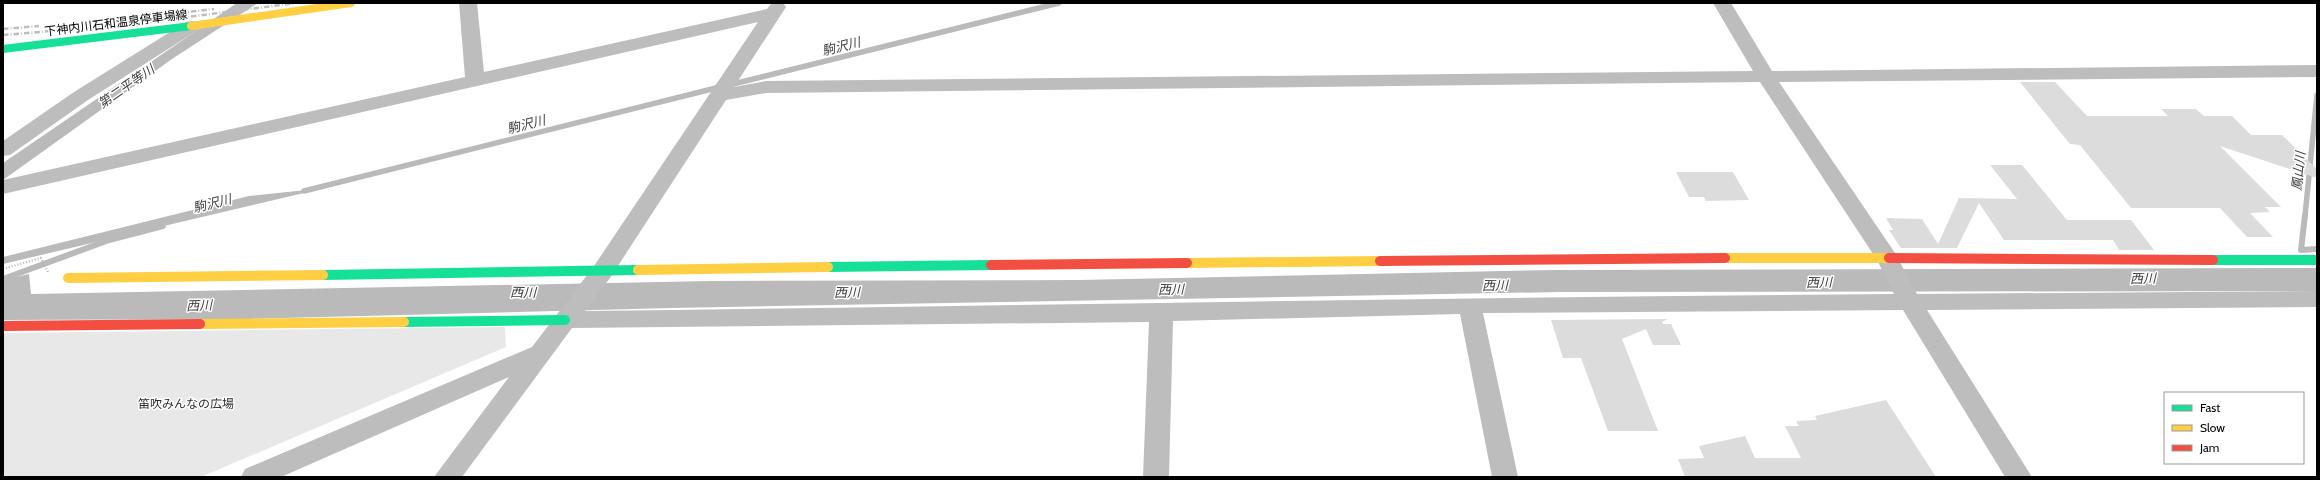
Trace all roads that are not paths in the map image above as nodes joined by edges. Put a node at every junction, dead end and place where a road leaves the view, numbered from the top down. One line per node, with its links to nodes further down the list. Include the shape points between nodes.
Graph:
1 (351, 3): 5 (street, 下神内川石和温泉停車場線)
2 (468, 3): 9 (street)
3 (1722, 3): 8 (street)
4 (777, 8): 9 (street); 10 (street)
5 (195, 26): 6 (street, 下神内川石和温泉停車場線); 11 (street, via 81,96)
6 (3, 49)
7 (2311, 72): 8 (street)
8 (1766, 76): 10 (street); 14 (street)
9 (475, 79): 12 (street)
10 (723, 89): 15 (street)
11 (3, 150)
12 (3, 187)
13 (2314, 260): 14 (street)
14 (1890, 263): 15 (street, via 1415,262 809,267); 18 (street)
15 (598, 277): 16 (street); 21 (street)
16 (68, 278)
17 (2317, 299): 18 (street)
18 (1909, 300): 19 (street); 28 (street)
19 (1470, 305): 20 (street); 27 (street)
20 (1161, 313): 21 (street); 26 (street)
21 (568, 316): 22 (street); 23 (street)
22 (3, 326)
23 (539, 353): 24 (street); 25 (street)
24 (254, 477)
25 (447, 477)
26 (1156, 477)
27 (1505, 477)
28 (2019, 477)

